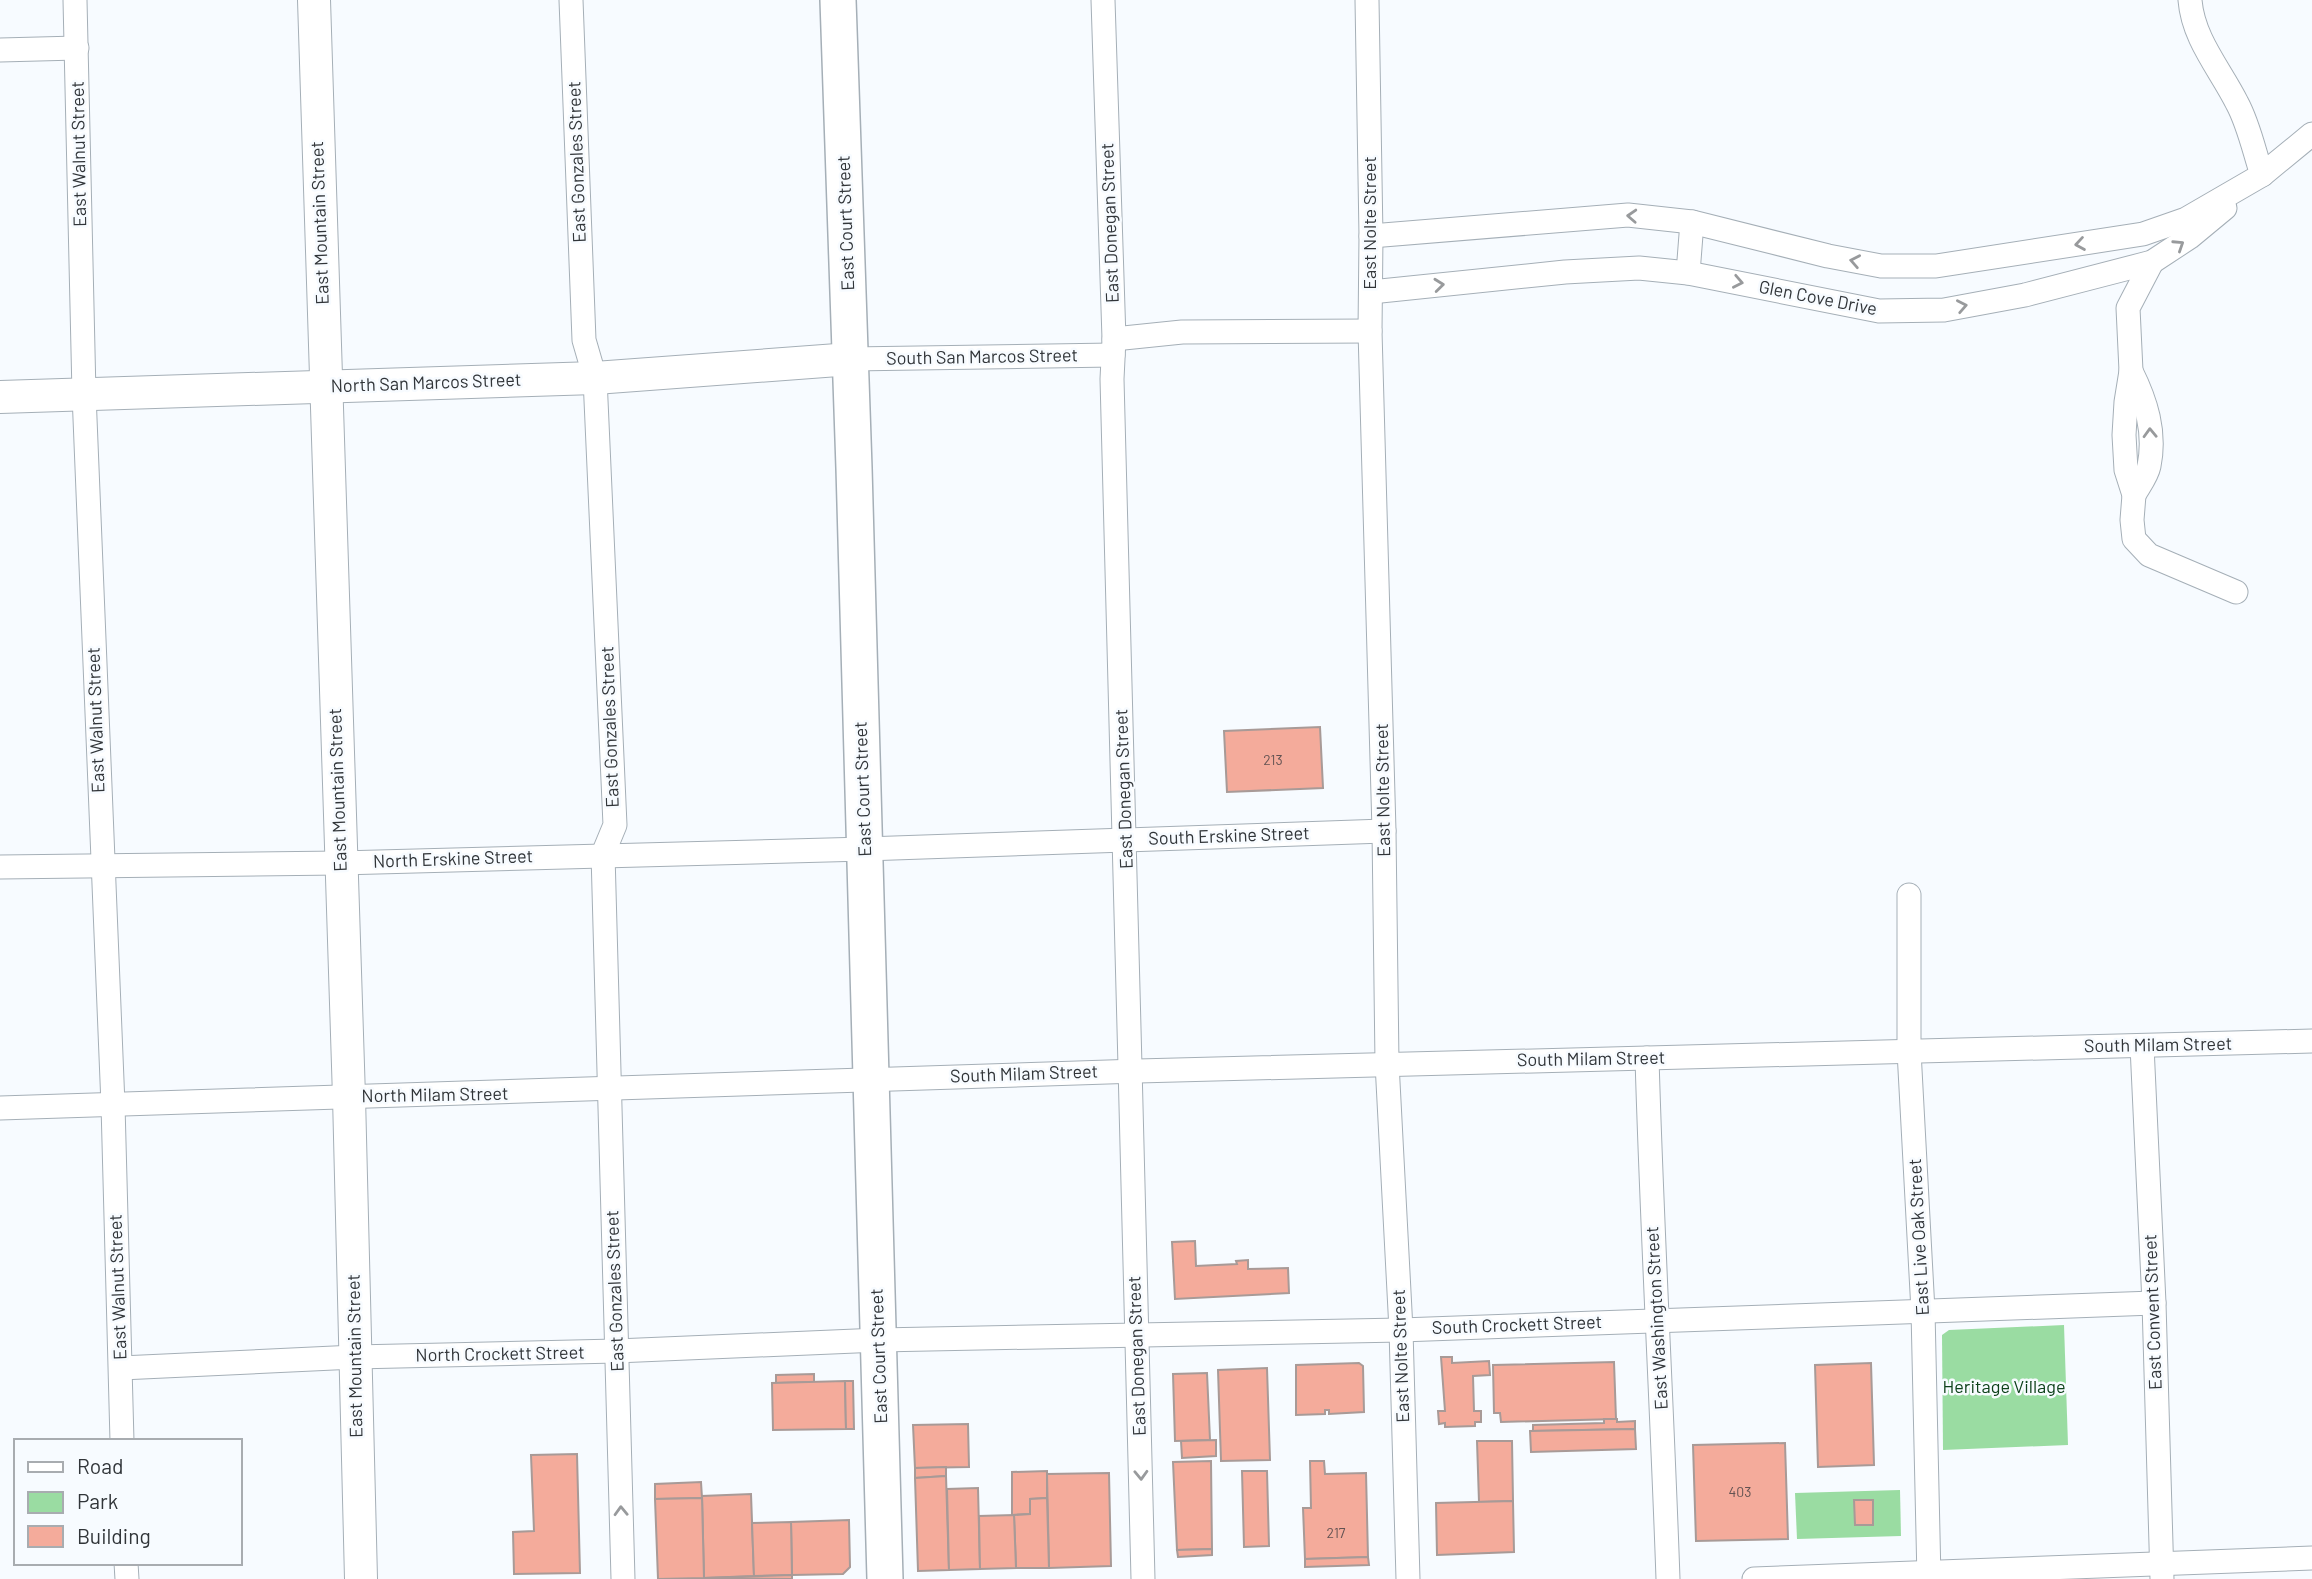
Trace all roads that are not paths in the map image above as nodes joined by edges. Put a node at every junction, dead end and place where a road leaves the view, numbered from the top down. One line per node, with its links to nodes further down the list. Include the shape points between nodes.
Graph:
1 (75, 0): 8 (street, East Walnut Street)
2 (314, 0): 24 (street, East Mountain Street)
3 (571, 0): 23 (street, East Gonzales Street, via 584,341)
4 (838, 0): 22 (main road, East Court Street)
5 (1103, 0): 21 (street, East Donegan Street)
6 (1367, 0): 14 (street, East Nolte Street)
7 (2190, 0): 11 (street, via 2208,54 2238,104)
8 (77, 48): 9 (street); 25 (street, East Walnut Street)
9 (0, 50)
10 (2312, 134): 11 (street, Glen Cove Drive)
11 (2262, 174): 12 (street, Glen Cove Drive)
12 (2236, 191): 13 (street, Glen Cove Drive, one-way to 13, via 2186,219 2143,234 1936,266 1881,266); 15 (street, Glen Cove Drive, one-way to 12, via 2223,210)
13 (1692, 222): 14 (street, Glen Cove Drive, one-way to 14, via 1628,215); 16 (street)
14 (1371, 236): 18 (street, East Nolte Street)
15 (2152, 262): 17 (street, Glen Cove Drive); 19 (street)
16 (1688, 273): 17 (street, Glen Cove Drive, one-way to 17, via 1879,311 1944,310); 18 (street, Glen Cove Drive, one-way to 16, via 1565,272 1639,268)
17 (2100, 276): 19 (street)
18 (1371, 292): 20 (street, East Nolte Street)
19 (2128, 308): 27 (street, via 2131,371 2145,398 2151,430 2149,468 2134,495 2134,539 2149,555)
20 (1370, 331): 21 (street, South San Marcos Street, via 1182,332); 28 (street, East Nolte Street)
21 (1113, 347): 22 (street, South San Marcos Street); 29 (street, East Donegan Street)
22 (851, 359): 23 (street, North San Marcos Street); 30 (main road, East Court Street)
23 (595, 378): 24 (street, North San Marcos Street); 31 (street, East Gonzales Street, via 615,825)
24 (325, 386): 25 (street, North San Marcos Street); 32 (street, East Mountain Street)
25 (84, 394): 26 (street, North San Marcos Street); 33 (street, East Walnut Street)
26 (0, 397)
27 (2236, 592)
28 (1384, 831): 29 (street, South Erskine Street); 40 (street, East Nolte Street)
29 (1126, 839): 30 (street, South Erskine Street); 41 (street, East Donegan Street)
30 (865, 849): 31 (street, North Erskine Street); 42 (main road, East Court Street)
31 (603, 854): 32 (street, North Erskine Street); 43 (street, East Gonzales Street)
32 (340, 863): 33 (street, North Erskine Street); 44 (street, East Mountain Street)
33 (102, 864): 34 (street, North Erskine Street); 45 (street, East Walnut Street)
34 (0, 867)
35 (1909, 895): 38 (street, East Live Oak Street)
36 (2312, 1041): 37 (street, South Milam Street)
37 (2142, 1046): 38 (street, South Milam Street); 47 (street, East Convent Street)
38 (1909, 1051): 39 (street, South Milam Street); 48 (street, East Live Oak Street)
39 (1647, 1058): 40 (street, South Milam Street); 49 (street, East Washington Street)
40 (1387, 1063): 41 (street, South Milam Street); 50 (street, East Nolte Street)
41 (1129, 1071): 42 (street, South Milam Street); 51 (street, East Donegan Street)
42 (870, 1079): 43 (street, North Milam Street); 52 (main road, East Court Street)
43 (609, 1091): 44 (street, North Milam Street); 53 (street, East Gonzales Street)
44 (349, 1097): 45 (street, North Milam Street); 54 (street, East Mountain Street)
45 (113, 1105): 46 (street, North Milam Street); 55 (street, East Walnut Street)
46 (0, 1108)
47 (2154, 1303): 48 (street, South Crockett Street); 58 (street, East Convent Street)
48 (1923, 1311): 49 (street, South Crockett Street); 59 (street, East Live Oak Street)
49 (1658, 1319): 50 (street, South Crockett Street); 65 (street, East Washington Street)
50 (1401, 1330): 51 (street, South Crockett Street); 64 (street, East Nolte Street)
51 (1137, 1334): 52 (street, South Crockett Street); 63 (street, East Donegan Street, one-way to 63)
52 (879, 1340): 53 (street, North Crockett Street); 62 (main road, East Court Street)
53 (617, 1351): 54 (street, North Crockett Street); 61 (street, East Gonzales Street, one-way to 53)
54 (355, 1357): 55 (street, North Crockett Street); 60 (street, East Mountain Street)
55 (121, 1368): 56 (street, East Walnut Street)
56 (122, 1439)
57 (2312, 1558): 58 (street)
58 (2162, 1571): 59 (street)
59 (1929, 1576): 66 (street)
60 (361, 1579)
61 (623, 1579)
62 (885, 1579)
63 (1143, 1579)
64 (1408, 1579)
65 (1668, 1579)
66 (1754, 1579)

